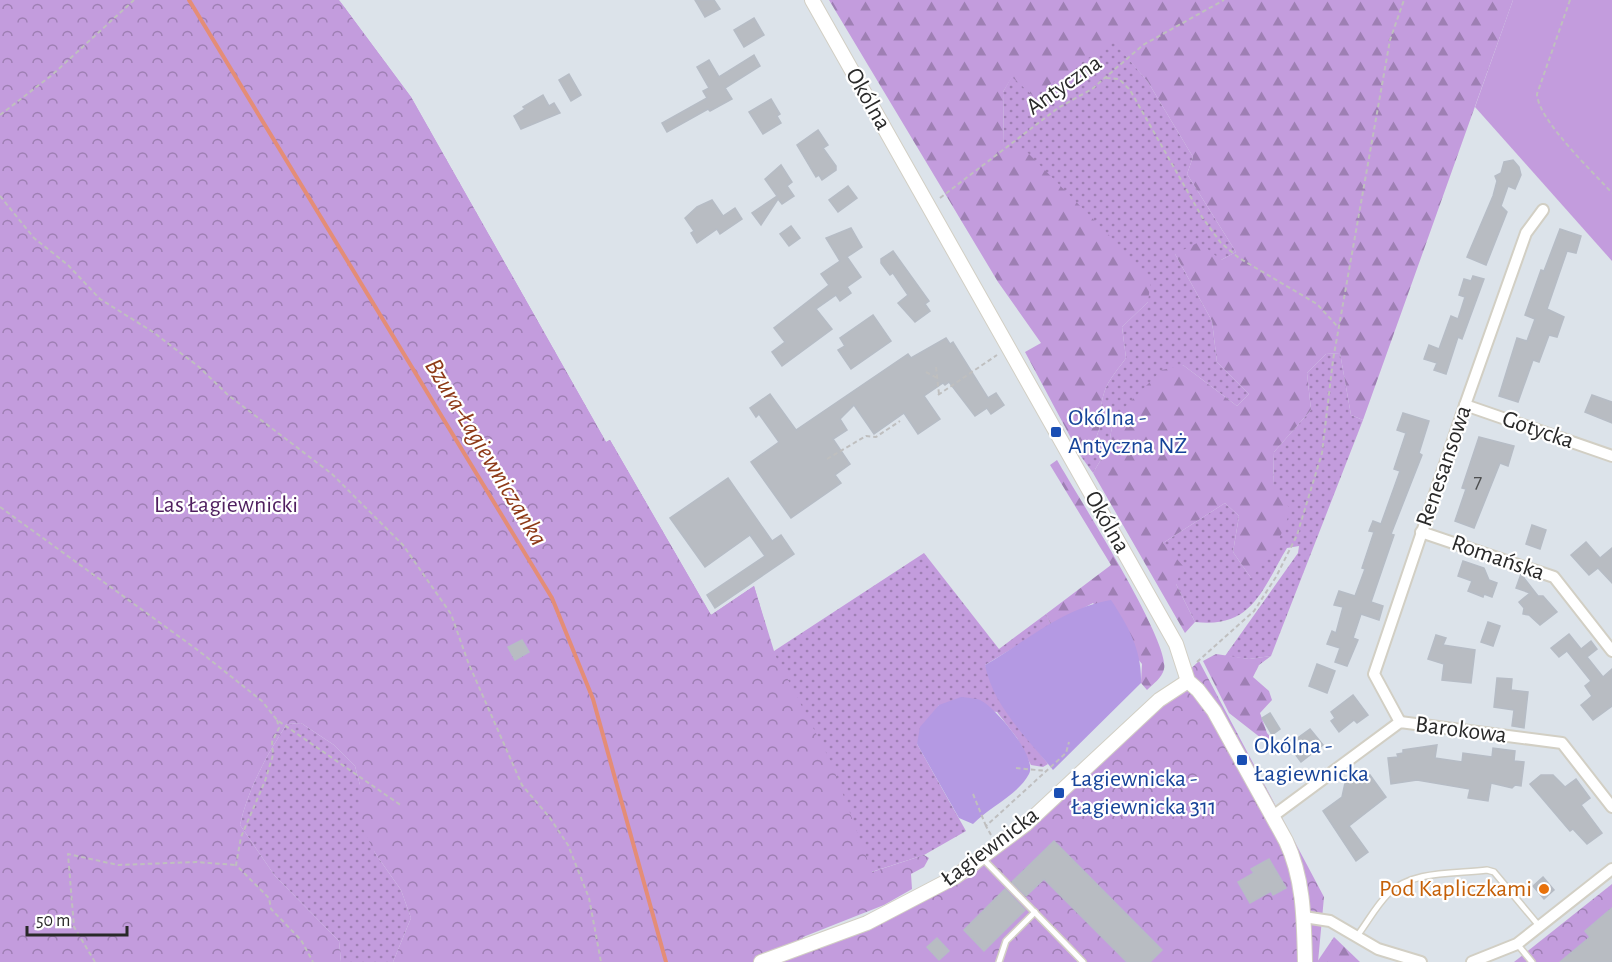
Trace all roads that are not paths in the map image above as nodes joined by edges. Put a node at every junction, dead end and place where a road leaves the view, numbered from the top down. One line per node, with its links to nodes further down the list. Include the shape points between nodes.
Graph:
1 (812, 0): 7 (street, Okólna, via 1176,644)
2 (1543, 210): 3 (street, Renesansowa, via 1526,233)
3 (1465, 405): 4 (street, Gotycka); 5 (street, Renesansowa)
4 (1612, 456)
5 (1421, 532): 6 (street, Romańska, via 1554,577); 8 (street, Renesansowa, via 1374,674)
6 (1612, 651)
7 (1188, 681): 10 (street, Okólna, via 1214,711); 11 (street, Łagiewnicka, via 1159,700 1026,824)
8 (1400, 722): 9 (street, Barokowa, via 1562,743); 10 (street, Barokowa)
9 (1612, 807)
10 (1273, 816): 14 (street, Okólna, via 1294,859)
11 (982, 858): 13 (lane); 18 (street, Łagiewnicka, via 889,912)
12 (1612, 869): 15 (street)
13 (1035, 912): 19 (lane, via 1006,941); 20 (lane)
14 (1304, 918): 16 (street, via 1330,921); 21 (street, Okólna)
15 (1540, 927): 16 (lane, via 1494,872 1487,870 1410,879 1398,885 1387,894); 17 (street)
16 (1356, 938): 22 (street, via 1390,954)
17 (1517, 944): 23 (street); 24 (lane)
18 (761, 962)
19 (999, 962)
20 (1083, 962)
21 (1305, 962)
22 (1421, 962)
23 (1472, 962)
24 (1532, 962)

